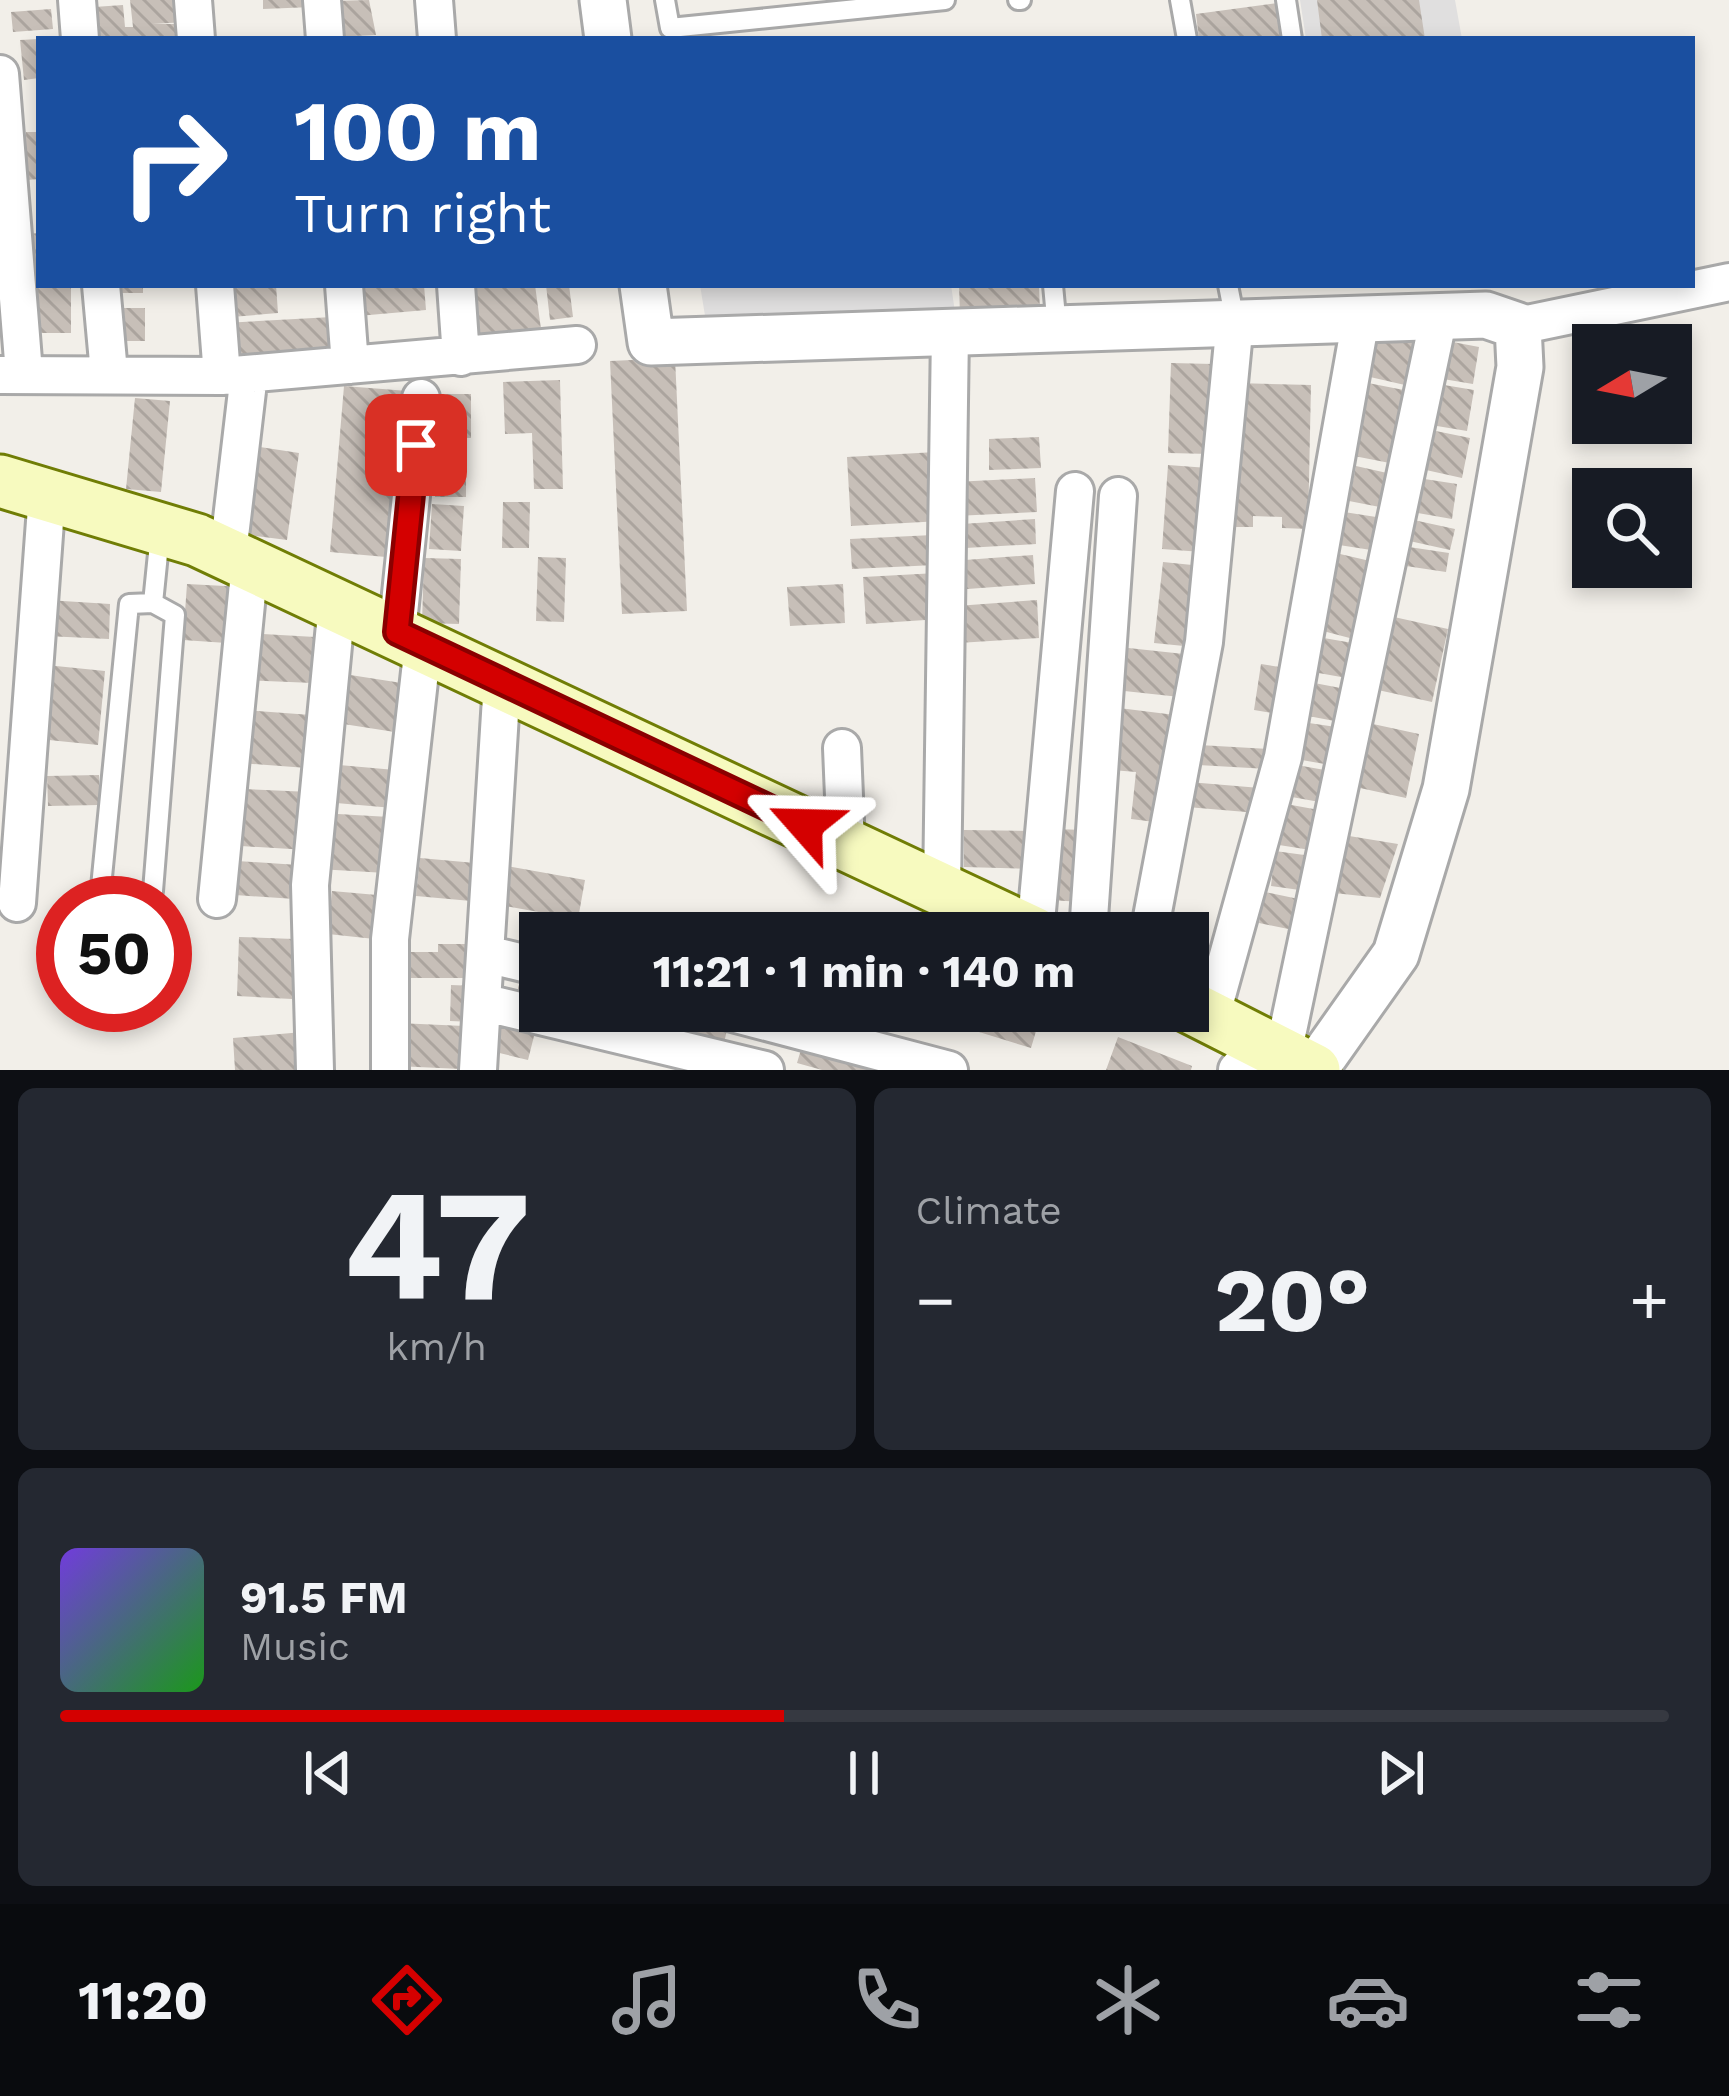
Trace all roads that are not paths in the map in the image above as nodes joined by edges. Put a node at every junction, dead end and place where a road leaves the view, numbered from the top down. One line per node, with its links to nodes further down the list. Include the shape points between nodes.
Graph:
1 (77, 0): 10 (street)
2 (193, 0): 11 (street)
3 (322, 0): 12 (street)
4 (434, 0): 13 (street)
5 (603, 0): 14 (street)
6 (665, 0): 7 (lane, via 670,28)
7 (946, 0)
8 (1180, 0): 15 (lane)
9 (1286, 0): 16 (lane)
10 (80, 36)
11 (196, 36)
12 (325, 36)
13 (436, 36)
14 (608, 36)
15 (1186, 36)
16 (1292, 36)
17 (0, 74): 34 (street)
18 (1729, 282): 28 (street)
19 (101, 288): 33 (street)
20 (216, 288): 35 (street)
21 (344, 288): 32 (street)
22 (455, 288): 31 (street)
23 (643, 288): 29 (street, via 651,342)
24 (1232, 303): 25 (street); 27 (street); 56 (street, via 1204,642)
25 (1055, 306): 29 (street)
26 (1439, 316): 27 (street); 28 (street, via 1486,315); 63 (street)
27 (1361, 318): 59 (street, via 1283,757)
28 (1518, 326): 63 (street, via 1520,367 1446,789 1396,953)
29 (950, 332): 50 (street)
30 (577, 345): 31 (street)
31 (461, 356): 32 (street)
32 (350, 365): 35 (street)
33 (109, 373): 34 (street); 35 (street)
34 (12, 374)
35 (236, 375): 41 (street)
36 (421, 398): 44 (street)
37 (24, 487): 40 (main road); 52 (street)
38 (1075, 491): 54 (street)
39 (1118, 496): 55 (street)
40 (160, 529): 41 (main road); 42 (lane)
41 (239, 558): 43 (main road); 51 (street)
42 (153, 603): 48 (lane, via 129,604); 49 (lane, via 175,615)
43 (337, 604): 44 (main road); 64 (street, via 310,885)
44 (410, 639): 45 (main road); 65 (street, via 390,939)
45 (502, 682): 47 (main road); 57 (street)
46 (842, 748): 47 (street)
47 (846, 844): 50 (main road)
48 (102, 876)
49 (154, 876)
50 (942, 890): 53 (main road)
51 (217, 899)
52 (16, 902)
53 (990, 912)
54 (1037, 912)
55 (1089, 912)
56 (1153, 912)
57 (486, 954): 58 (street); 60 (street)
58 (519, 962)
59 (1209, 981)
60 (482, 1002): 66 (street); 67 (street)
61 (1209, 1017): 63 (main road)
62 (805, 1032): 68 (street)
63 (1282, 1061)
64 (315, 1070)
65 (390, 1070)
66 (478, 1070)
67 (764, 1070)
68 (949, 1070)

